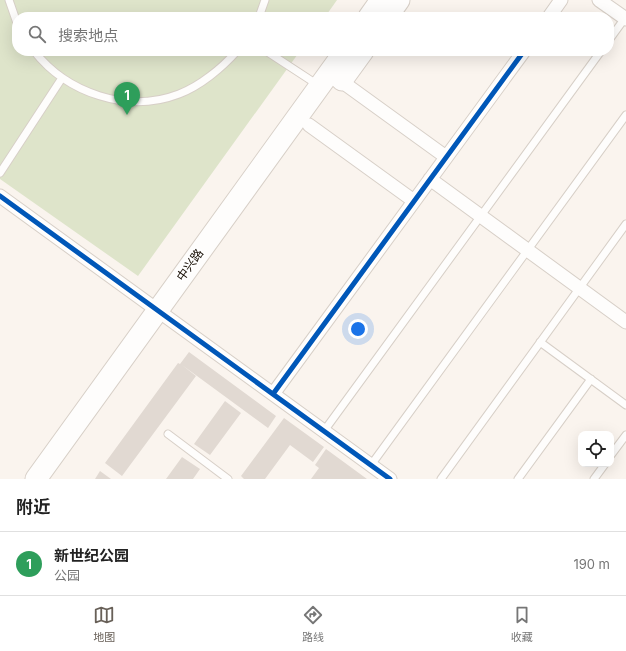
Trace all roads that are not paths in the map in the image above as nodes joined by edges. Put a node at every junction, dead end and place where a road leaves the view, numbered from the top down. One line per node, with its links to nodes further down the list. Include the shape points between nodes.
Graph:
1 (9, 0): 7 (lane)
2 (265, 0): 8 (lane)
3 (382, 0): 9 (main road)
4 (399, 0): 10 (main road)
5 (561, 0): 11 (street)
6 (599, 0): 12 (street)
7 (13, 12)
8 (261, 12)
9 (373, 12)
10 (391, 12)
11 (553, 12)
12 (625, 19): 13 (lane)
13 (614, 33)
14 (38, 56): 21 (lane)
15 (232, 56): 21 (lane, via 210,77 180,94 157,100 134,101 104,97)
16 (274, 56): 23 (lane)
17 (341, 56): 23 (main road, 中兴路)
18 (358, 56): 22 (main road, 中兴路)
19 (520, 56): 26 (street)
20 (597, 56): 31 (lane)
21 (62, 78): 27 (lane)
22 (341, 81): 25 (main road, 中兴路); 26 (street)
23 (319, 86): 35 (main road, 中兴路)
24 (626, 115): 33 (lane)
25 (309, 125): 30 (street); 35 (main road, 中兴路)
26 (446, 157): 28 (street)
27 (0, 173)
28 (430, 180): 30 (street); 31 (street)
29 (0, 196): 35 (street)
30 (414, 201): 39 (street)
31 (480, 216): 33 (street); 41 (lane)
32 (626, 224): 34 (lane)
33 (527, 251): 34 (street); 45 (lane)
34 (579, 288): 36 (street); 37 (lane)
35 (164, 314): 39 (street); 47 (main road, 中兴路); 48 (main road, 中兴路)
36 (626, 322)
37 (540, 342): 38 (lane); 51 (lane)
38 (591, 379): 40 (lane); 52 (lane)
39 (273, 394): 41 (street)
40 (626, 405)
41 (324, 431): 45 (street)
42 (168, 434): 49 (lane)
43 (626, 435): 44 (lane)
44 (614, 451)
45 (371, 465): 50 (street)
46 (603, 467): 53 (lane)
47 (36, 479)
48 (54, 479)
49 (228, 479)
50 (390, 479)
51 (441, 479)
52 (518, 479)
53 (594, 479)

